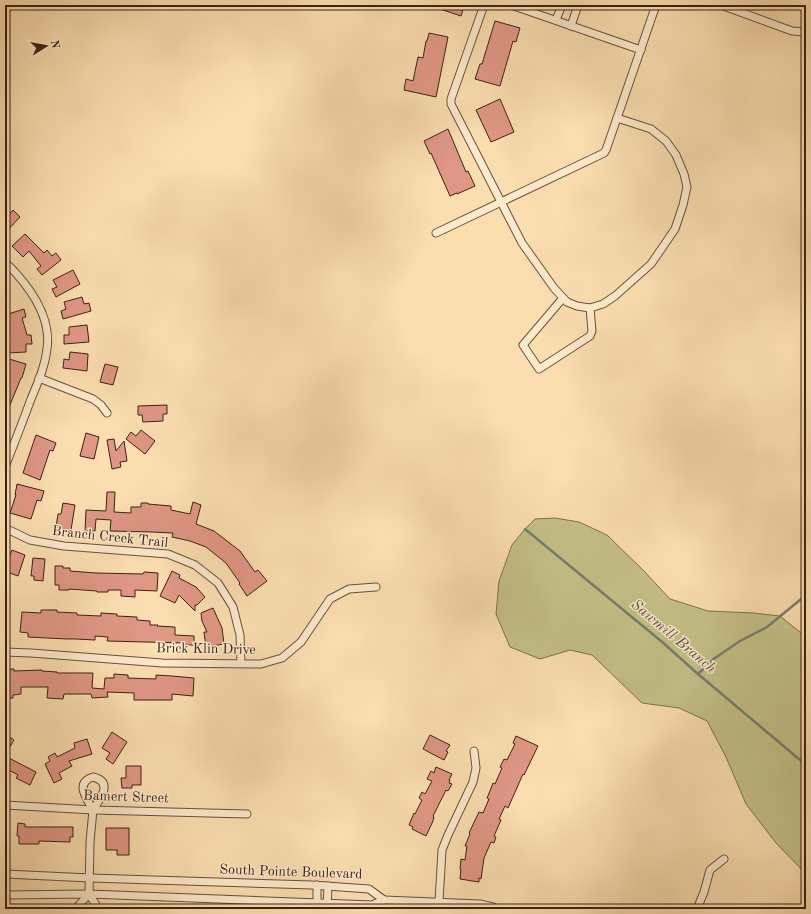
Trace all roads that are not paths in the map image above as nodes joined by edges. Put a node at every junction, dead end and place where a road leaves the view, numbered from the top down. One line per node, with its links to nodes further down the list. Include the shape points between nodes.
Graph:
1 (484, 5): 12 (street, via 451,104)
2 (511, 5): 7 (street)
3 (562, 5): 7 (street)
4 (578, 5): 8 (street)
5 (656, 5): 10 (street)
6 (721, 5): 9 (street, via 792,31)
7 (556, 20): 8 (street)
8 (570, 26): 10 (street)
9 (806, 32)
10 (640, 50): 11 (street)
11 (617, 118): 12 (street, via 604,153); 16 (street, via 651,129 666,141 676,155 687,187 675,229 651,264 609,300)
12 (501, 202): 13 (street); 15 (street, via 522,243)
13 (436, 233)
14 (5, 262): 17 (street, via 35,297 43,313 48,348)
15 (563, 298): 16 (street, via 577,306); 16 (street, via 523,345 539,369 590,336)
16 (590, 308)
17 (39, 378): 18 (street, via 93,399); 19 (street)
18 (107, 413)
19 (5, 467)
20 (5, 528): 23 (street, Branch Creek Trail, via 30,540 64,546 168,554 195,565 218,583 233,607 240,634)
21 (376, 587): 23 (street, Brick Klin Drive, via 349,589 330,599 301,642 282,658 261,664)
22 (5, 652): 23 (street, Brick Klin Drive, via 162,663)
23 (241, 663)
24 (474, 751): 36 (street, via 476,768 473,782 442,850)
25 (5, 805): 26 (street, Bamert Street)
26 (93, 810): 27 (street, Bamert Street); 30 (street)
27 (247, 814)
28 (724, 859): 42 (street, via 710,870)
29 (5, 874): 30 (street, South Pointe Boulevard)
30 (90, 878): 31 (street, South Pointe Boulevard); 33 (street)
31 (317, 885): 32 (street, South Pointe Boulevard); 37 (street)
32 (328, 886): 35 (street, South Pointe Boulevard, via 369,888); 38 (street)
33 (89, 894): 34 (street); 37 (street); 39 (street); 40 (street)
34 (5, 895)
35 (384, 900): 36 (street); 38 (street, via 372,904)
36 (439, 902): 41 (street, via 480,904)
37 (317, 906): 38 (street)
38 (327, 906)
39 (78, 909)
40 (96, 909)
41 (496, 909)
42 (696, 909)

